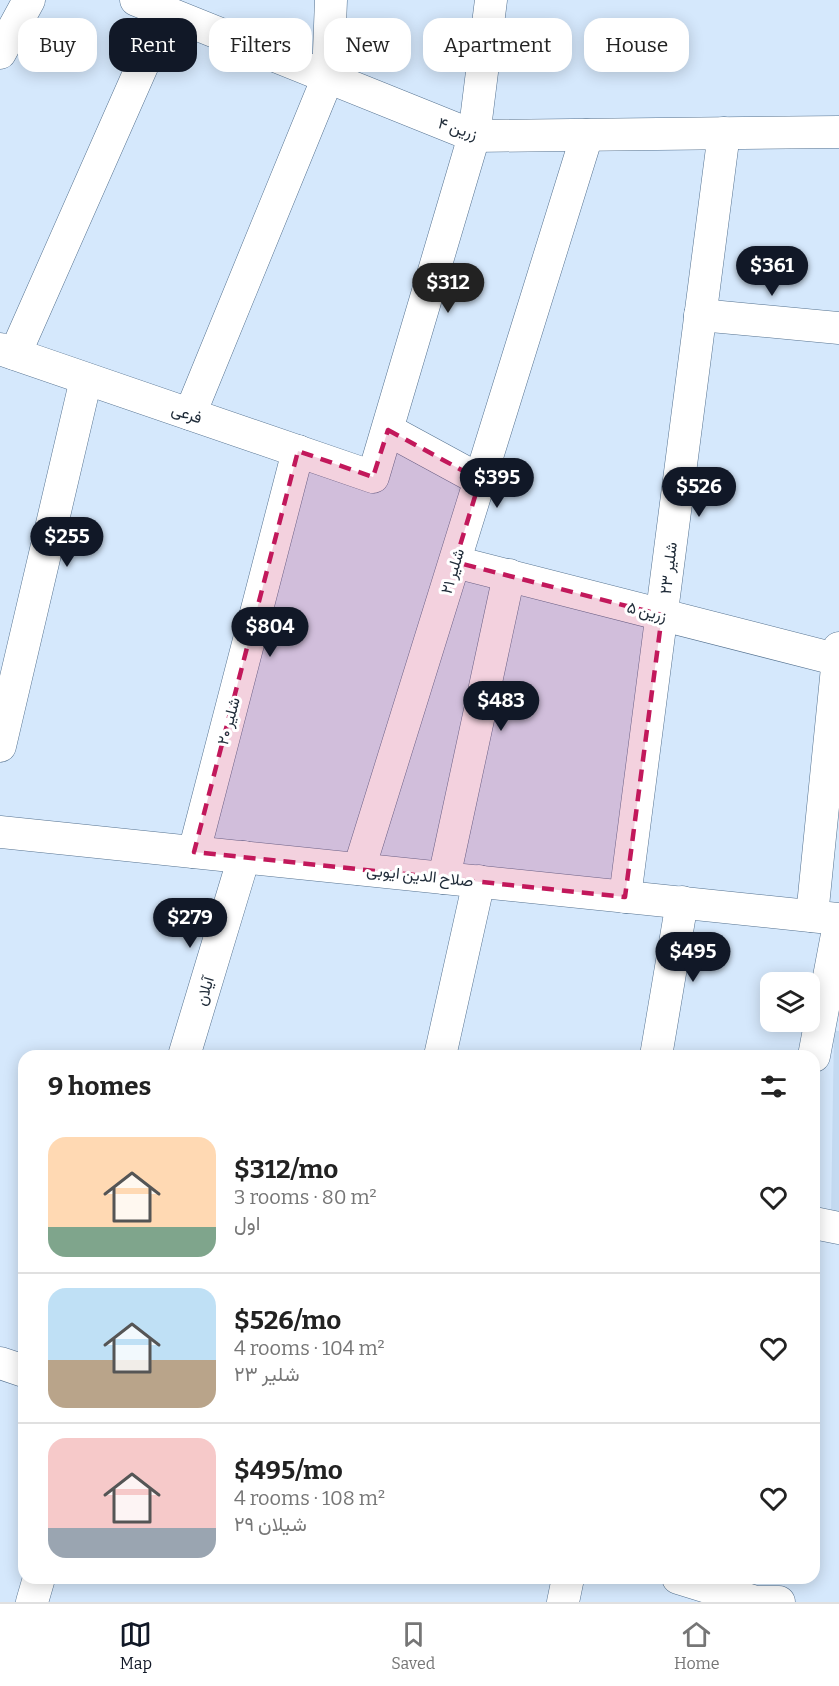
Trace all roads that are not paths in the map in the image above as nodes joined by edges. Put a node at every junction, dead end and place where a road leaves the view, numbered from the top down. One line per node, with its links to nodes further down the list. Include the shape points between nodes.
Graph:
1 (29, 0): 6 (street)
2 (136, 0): 5 (street, زرین ۴)
3 (331, 0): 7 (street)
4 (491, 0): 11 (street)
5 (166, 12): 7 (street, زرین ۴); 14 (street)
6 (0, 53)
7 (328, 77): 11 (street, زرین ۴); 16 (street)
8 (839, 132): 9 (street, زرین ۴)
9 (724, 133): 10 (street, زرین ۴); 12 (street, شلیر ۲۳)
10 (587, 135): 11 (street, زرین ۴); 19 (street, شلیر ۲۱)
11 (474, 136): 17 (street)
12 (700, 315): 13 (street); 22 (street, شلیر ۲۳)
13 (839, 328)
14 (8, 352): 15 (street, فرعی)
15 (86, 378): 16 (street, فرعی); 24 (street)
16 (190, 414): 18 (street, فرعی)
17 (388, 430): 18 (street, فرعی, via 373,477); 19 (street)
18 (298, 451): 26 (street, شلیر ۲۰)
19 (480, 480): 20 (street, شلیر ۲۱)
20 (455, 562): 21 (street, زرین ۵); 28 (street, شلیر ۲۱)
21 (508, 575): 22 (street, زرین ۵); 29 (street)
22 (662, 615): 23 (street, زرین ۵); 31 (street, شلیر ۲۳)
23 (839, 656): 33 (street)
24 (0, 746)
25 (0, 832): 26 (street, صلاح الدین ایوبی)
26 (194, 852): 27 (street, صلاح الدین ایوبی)
27 (244, 857): 28 (street, صلاح الدین ایوبی); 34 (street, آیلان)
28 (359, 869): 29 (street, صلاح الدین ایوبی)
29 (444, 878): 30 (street, صلاح الدین ایوبی)
30 (479, 881): 31 (street, صلاح الدین ایوبی); 35 (street)
31 (626, 897): 32 (street, صلاح الدین ایوبی)
32 (682, 902): 33 (street, صلاح الدین ایوبی); 36 (street)
33 (830, 920): 37 (street)
34 (186, 1050)
35 (441, 1050)
36 (657, 1050)
37 (815, 1050)
38 (820, 1224): 39 (street)
39 (839, 1228)
40 (0, 1364): 41 (street)
41 (18, 1369)
42 (37, 1584): 45 (street)
43 (567, 1584): 46 (street)
44 (698, 1584): 47 (street)
45 (32, 1602)
46 (563, 1602)
47 (756, 1602): 48 (street)
48 (779, 1602)

